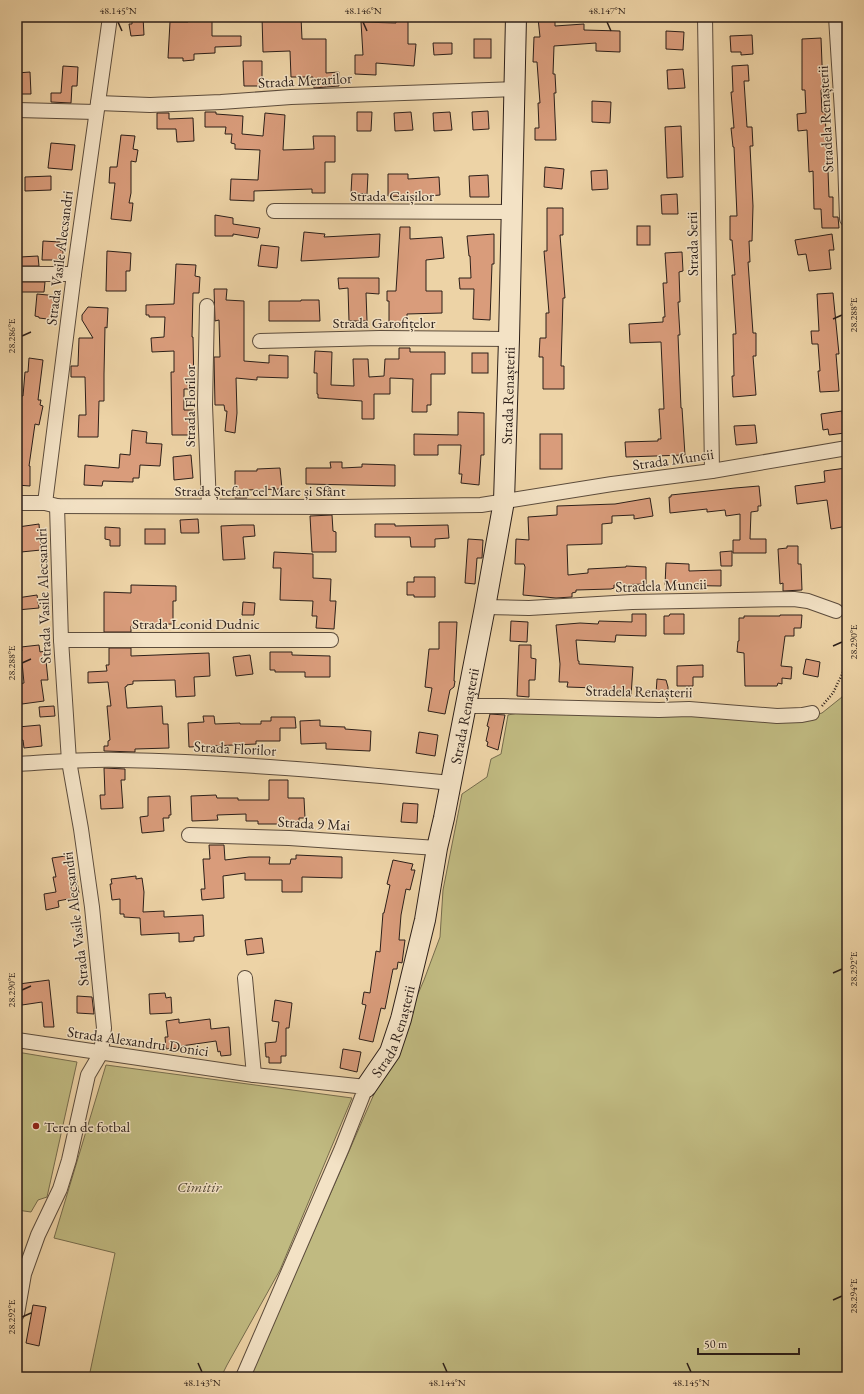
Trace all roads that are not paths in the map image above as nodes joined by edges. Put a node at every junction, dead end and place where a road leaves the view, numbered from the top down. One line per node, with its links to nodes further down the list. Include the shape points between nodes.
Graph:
1 (110, 17): 6 (street, Strada Vasile Alecsandri)
2 (516, 17): 5 (street, Strada Renașterii)
3 (705, 17): 18 (street, Strada Serii)
4 (836, 17): 8 (street, Stradela Renașterii)
5 (514, 89): 6 (street, Strada Merarilor); 10 (street, Strada Renașterii)
6 (97, 107): 7 (street, Strada Merarilor); 13 (street, Strada Vasile Alecsandri)
7 (17, 110)
8 (846, 160): 11 (street, Stradela Renașterii)
9 (274, 211): 10 (street, Strada Caișilor)
10 (511, 212): 15 (street, Strada Renașterii)
11 (847, 219)
12 (17, 274): 13 (street)
13 (74, 274): 21 (street, Strada Vasile Alecsandri)
14 (207, 306): 22 (street, Strada Florilor, via 205,405)
15 (509, 340): 16 (street, Strada Garofițelor, via 380,338); 19 (street, Strada Renașterii)
16 (260, 341)
17 (847, 448): 18 (street, Strada Muncii)
18 (712, 471): 19 (street, Strada Muncii)
19 (504, 501): 22 (street, Strada Ștefan cel Mare și Sfânt, via 481,505); 23 (street, Strada Renașterii)
20 (17, 503): 21 (street, Strada Ștefan cel Mare și Sfânt)
21 (51, 505): 22 (street, Strada Ștefan cel Mare și Sfânt); 25 (street, Strada Vasile Alecsandri)
22 (208, 506)
23 (485, 607): 24 (street, Stradela Muncii, via 528,608 632,602 794,599); 27 (street, Strada Renașterii)
24 (836, 610)
25 (61, 640): 26 (street, Strada Leonid Dudnic); 29 (street, Strada Vasile Alecsandri)
26 (331, 640)
27 (466, 706): 28 (street, Stradela Renașterii, via 659,710 690,708 777,716); 31 (street, Strada Renașterii)
28 (812, 713)
29 (69, 761): 30 (street, Strada Florilor); 31 (street, Strada Florilor, via 119,760 233,765); 36 (street, Strada Vasile Alecsandri, via 92,907 104,1028)
30 (17, 764)
31 (451, 783): 33 (street, Strada Renașterii)
32 (189, 835): 33 (street, Strada 9 Mai, via 289,838)
33 (437, 848): 38 (street, Strada Renașterii, via 425,920 401,1019 390,1052)
34 (245, 978): 37 (street)
35 (17, 1040): 36 (street, Strada Alexandru Donici)
36 (101, 1053): 37 (street, Strada Alexandru Donici); 39 (street, Strada Vasile Alecsandri, via 88,1075 69,1160 60,1189 38,1235 24,1274)
37 (254, 1075): 38 (street, Strada Alexandru Donici)
38 (366, 1087): 40 (street, Strada Renașterii)
39 (17, 1314)
40 (243, 1377)

